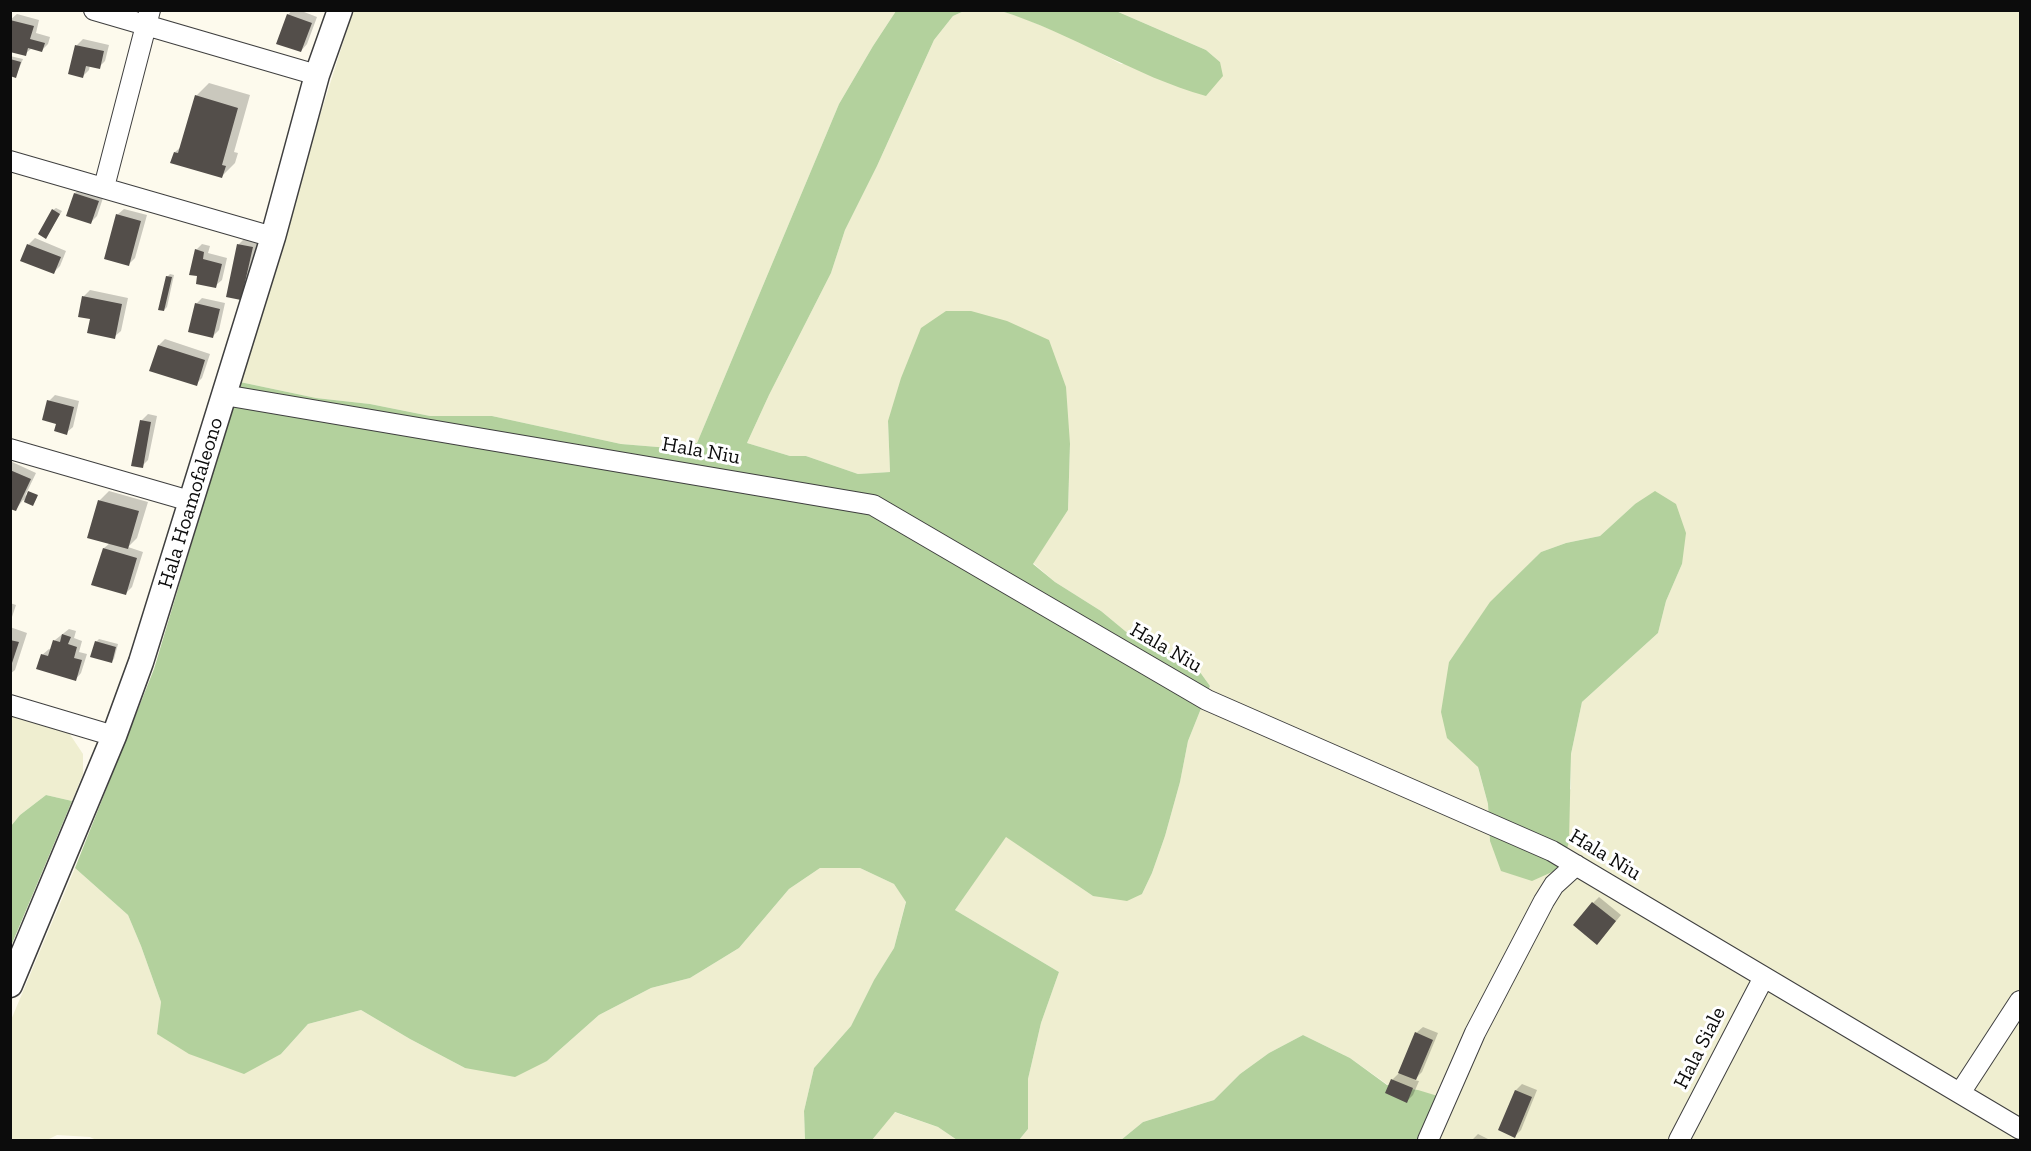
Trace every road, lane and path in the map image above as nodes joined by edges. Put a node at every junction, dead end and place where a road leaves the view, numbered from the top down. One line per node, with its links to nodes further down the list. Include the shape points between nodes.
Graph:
1 (94, 10): 3 (street)
2 (340, 10): 4 (street, Hala Hoamofaleono)
3 (148, 18): 4 (street); 6 (street)
4 (317, 75): 7 (street, Hala Hoamofaleono)
5 (10, 161): 6 (street)
6 (104, 188): 7 (street)
7 (273, 237): 8 (street, Hala Hoamofaleono)
8 (224, 395): 10 (street, Hala Hoamofaleono); 13 (street, Hala Niu, via 873,505 1207,700)
9 (10, 449): 10 (street)
10 (190, 501): 12 (street, Hala Hoamofaleono)
11 (10, 705): 12 (street)
12 (114, 736): 15 (street, Hala Hoamofaleono)
13 (1576, 865): 14 (street, Hala Niu); 19 (street, via 1554,885 1544,902 1475,1034)
14 (1764, 977): 17 (street, Hala Niu); 20 (street, Hala Siale)
15 (10, 985)
16 (2020, 1001): 17 (street)
17 (1960, 1093): 18 (street, Hala Niu)
18 (2020, 1129)
19 (1428, 1140)
20 (1679, 1140)

